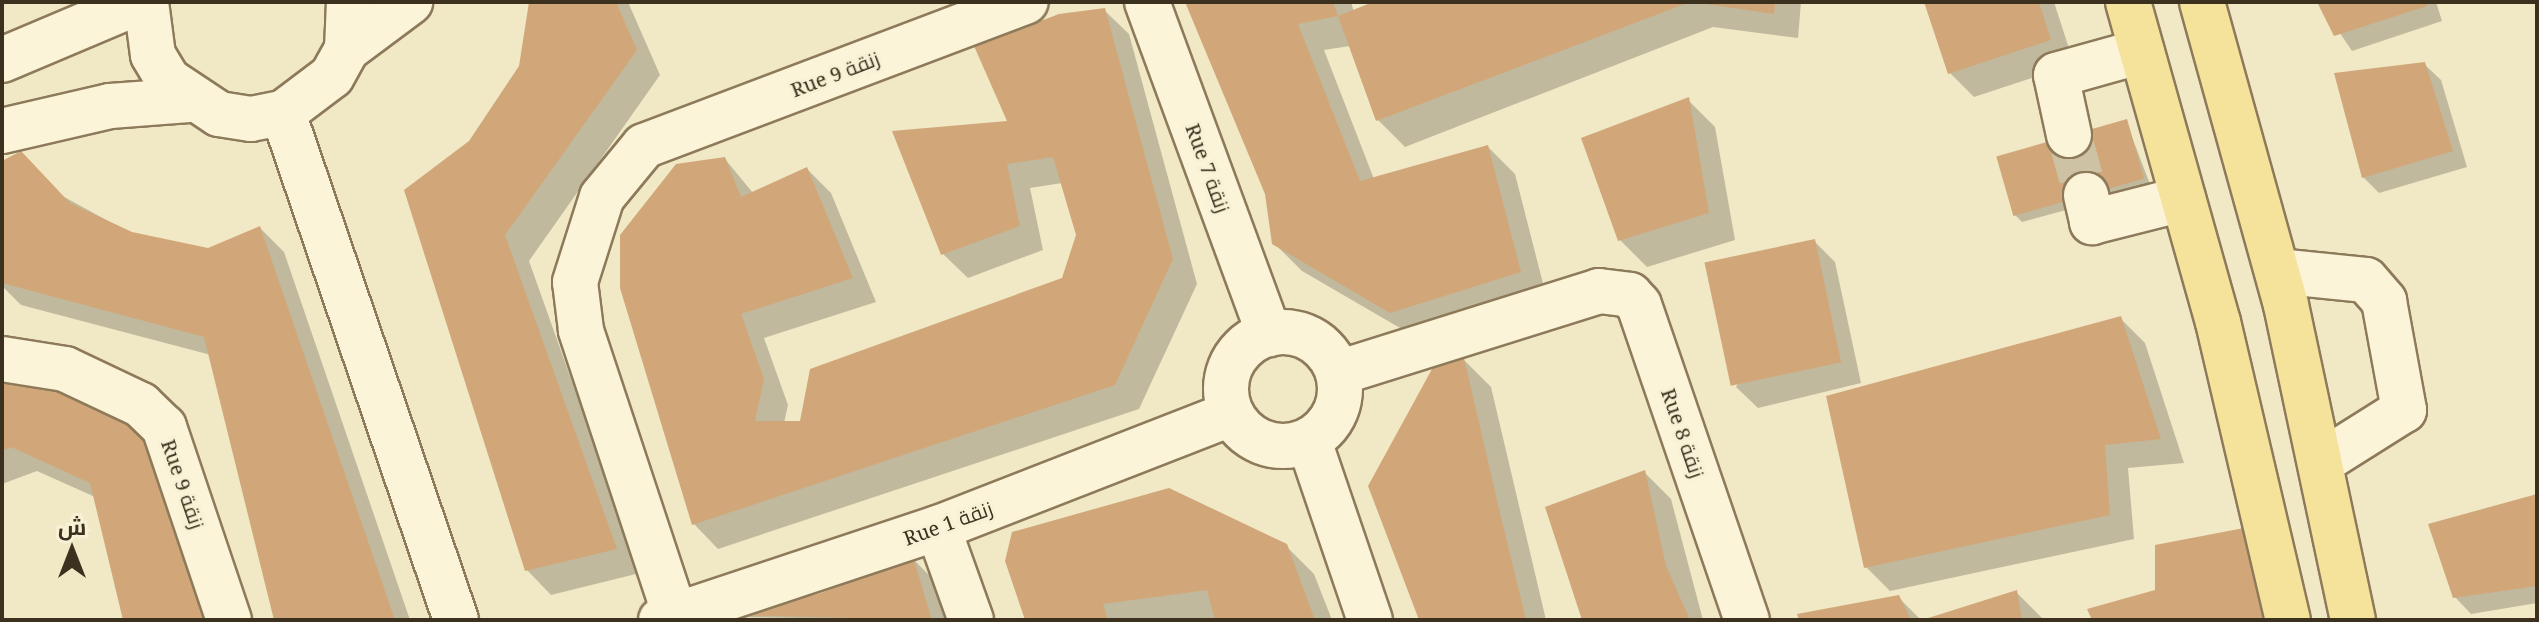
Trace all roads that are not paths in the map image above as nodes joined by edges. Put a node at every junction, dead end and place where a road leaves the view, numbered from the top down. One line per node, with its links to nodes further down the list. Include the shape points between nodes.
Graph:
1 (139, 2): 11 (street)
2 (146, 2): 12 (street, via 153,55)
3 (349, 2): 9 (street)
4 (410, 2): 9 (street)
5 (1026, 2): 26 (street, Rue 9 زنقة, via 644,146 602,197 575,282 581,330)
6 (1147, 2): 19 (street, Rue 7 زنقة)
7 (2128, 2): 10 (main road)
8 (2202, 2): 18 (main road)
9 (347, 49): 13 (street, via 311,97)
10 (2142, 51): 15 (street, via 2056,75); 17 (main road)
11 (2, 60)
12 (189, 100): 13 (street, via 219,114); 14 (street, via 110,106)
13 (283, 113): 28 (street)
14 (2, 131)
15 (2069, 135)
16 (2086, 195): 17 (street, via 2092,222)
17 (2183, 199): 32 (main road)
18 (2277, 271): 24 (main road); 24 (street, via 2366,280 2384,301 2404,410)
19 (1269, 334): 21 (street, via 1311,340); 22 (street, via 1230,365)
20 (2, 359): 27 (street, Rue 9 زنقة, via 65,369 141,405 164,427)
21 (1338, 373): 23 (street, via 1336,412); 31 (street, Rue 8 زنقة, via 1583,295 1616,291 1639,305)
22 (1231, 414): 23 (street, via 1264,444); 25 (street, Rue 1 زنقة)
23 (1309, 441): 30 (street)
24 (2320, 463): 33 (main road)
25 (938, 528): 26 (street, Rue 1 زنقة); 29 (street)
26 (668, 618)
27 (229, 620)
28 (456, 620)
29 (971, 620)
30 (1370, 620)
31 (1747, 620)
32 (2288, 620)
33 (2353, 620)

